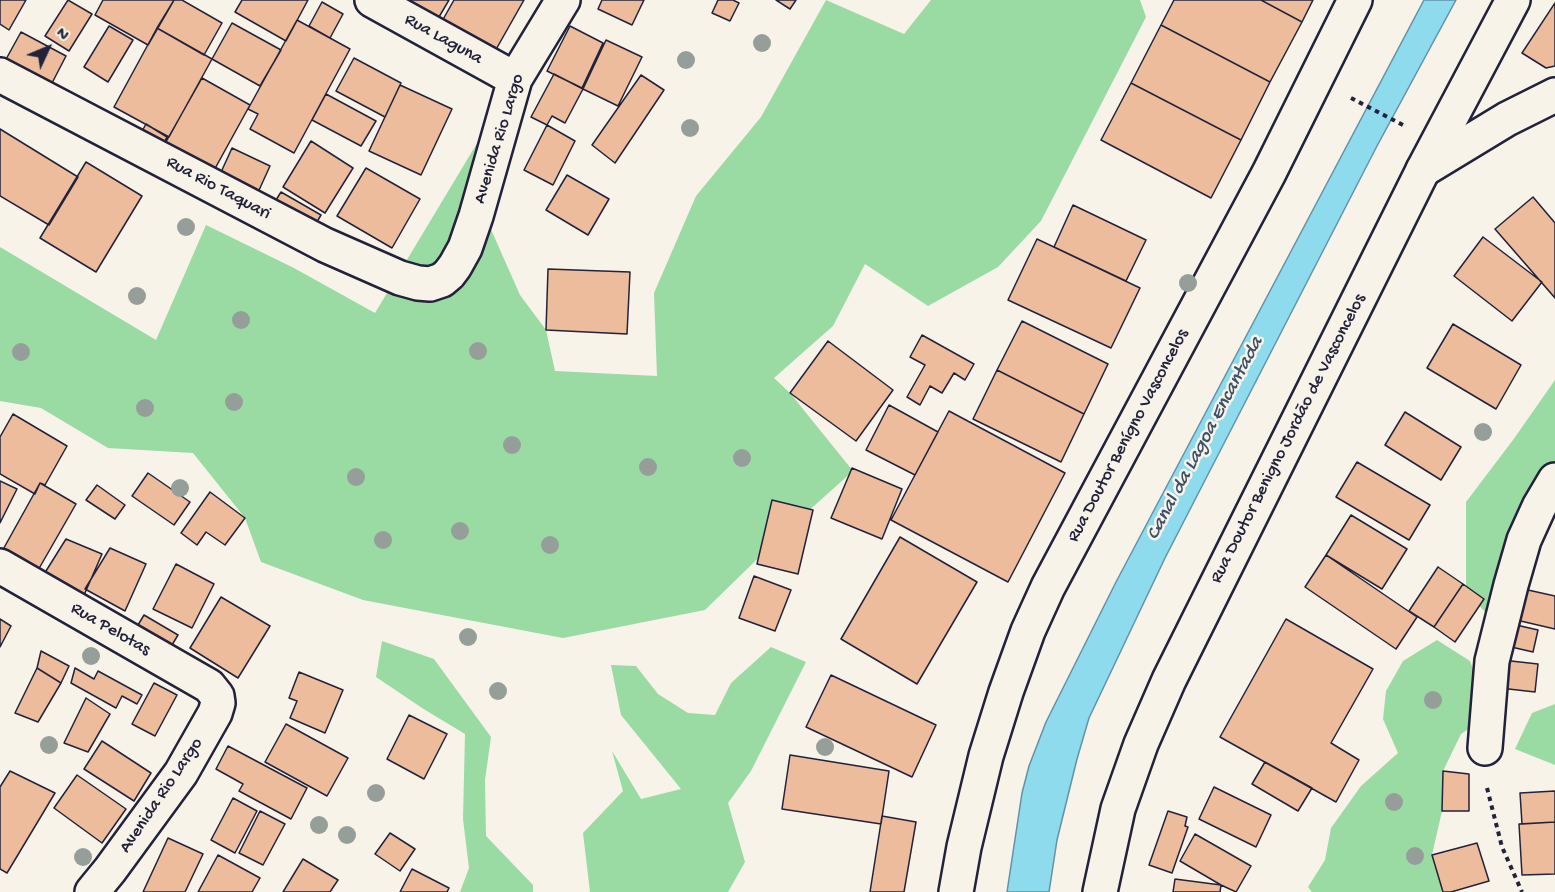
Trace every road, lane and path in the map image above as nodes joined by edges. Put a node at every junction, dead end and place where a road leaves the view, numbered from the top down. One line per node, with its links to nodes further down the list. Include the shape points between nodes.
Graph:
1 (372, 0): 6 (street, Rua Laguna)
2 (563, 0): 6 (street, Avenida Rio Largo)
3 (1355, 0): 17 (street, Rua Doutor Benígno Vasconcelos, via 1269,173 1028,631 986,756)
4 (1513, 0): 10 (street, Rua Doutor Benigno Jordão de Vasconcelos)
5 (0, 75): 11 (street, Rua Rio Taquari, via 367,265 418,283)
6 (515, 79): 11 (street, Avenida Rio Largo, via 476,216 455,266)
7 (1555, 95): 10 (street)
8 (1347, 96): 9 (path)
9 (1397, 121)
10 (1423, 170): 18 (street, Rua Doutor Benigno Jordão de Vasconcelos, via 1169,680 1118,809)
11 (442, 280)
12 (1555, 480): 15 (street, via 1524,540 1510,585 1492,661)
13 (0, 566): 14 (street, Rua Pelotas, via 209,686)
14 (217, 696): 16 (street, Avenida Rio Largo, via 215,713 181,773)
15 (1485, 748): 19 (path, via 1486,785 1502,847)
16 (94, 891)
17 (956, 892)
18 (1100, 892)
19 (1522, 892)

